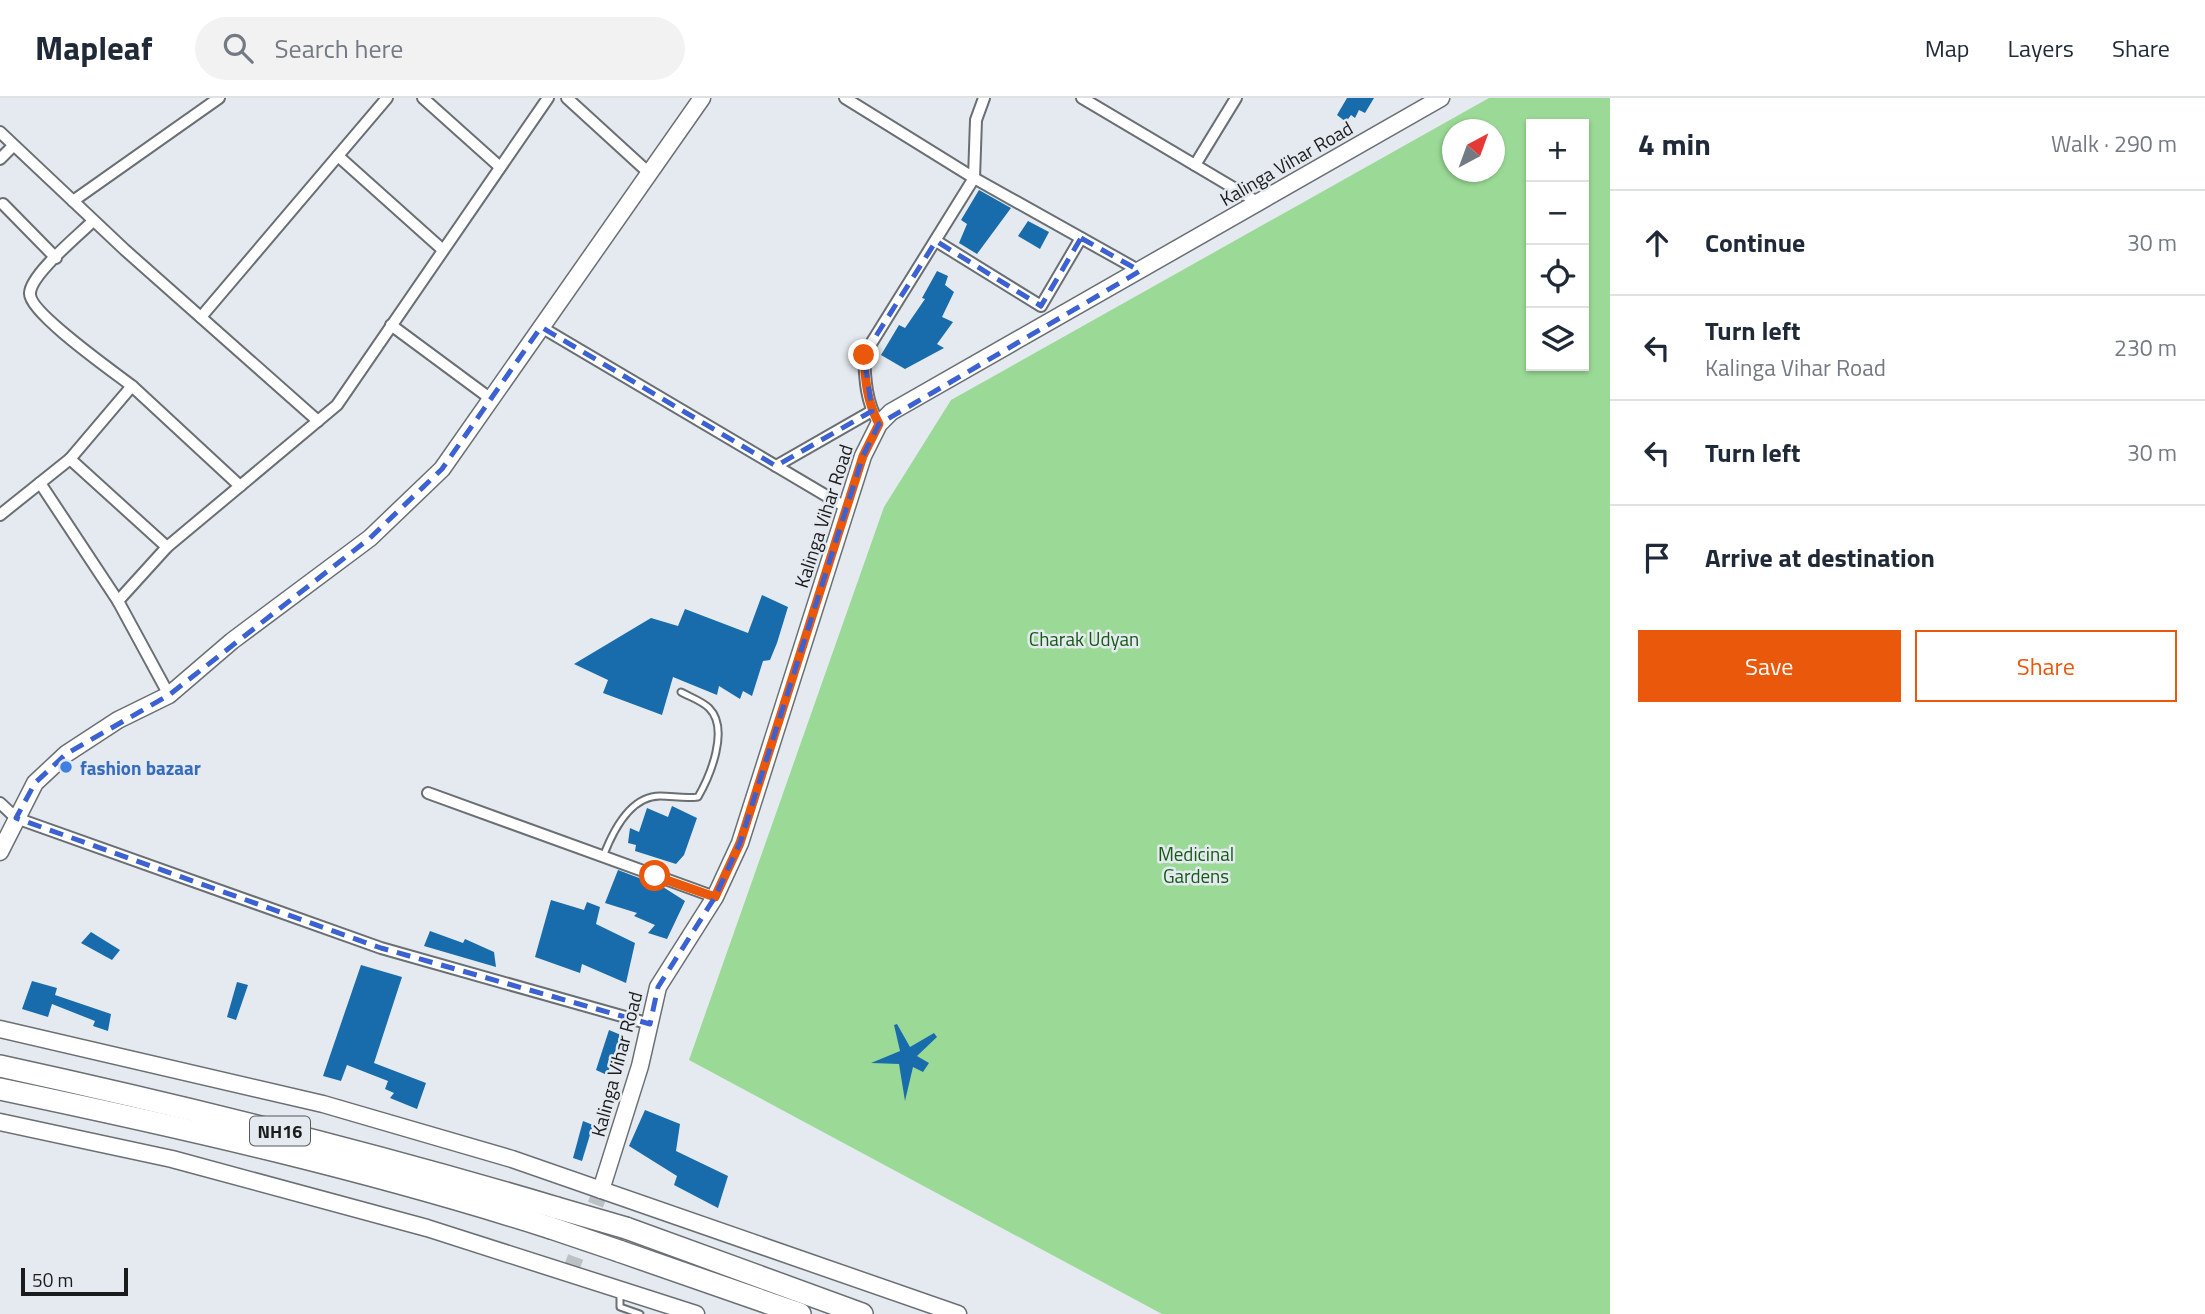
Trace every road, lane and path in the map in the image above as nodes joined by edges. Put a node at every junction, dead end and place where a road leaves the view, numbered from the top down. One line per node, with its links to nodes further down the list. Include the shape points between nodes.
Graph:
1 (219, 98): 21 (street)
2 (387, 98): 15 (street)
3 (423, 98): 18 (street)
4 (548, 98): 18 (street)
5 (567, 98): 19 (street)
6 (702, 98): 19 (street)
7 (984, 98): 20 (street, via 976,120)
8 (1082, 98): 12 (street)
9 (1236, 98): 17 (street)
10 (1441, 98): 22 (street, Kalinga Vihar Road)
11 (850, 99): 20 (street)
12 (1095, 101): 17 (street)
13 (0, 132): 14 (street)
14 (13, 146): 16 (street); 21 (street)
15 (338, 156): 27 (street); 30 (street)
16 (0, 159)
17 (1195, 165): 22 (street)
18 (500, 167): 27 (street)
19 (649, 173): 32 (street)
20 (974, 178): 25 (street); 26 (street)
21 (73, 201): 24 (street)
22 (1259, 203): 29 (street, Kalinga Vihar Road)
23 (2, 204): 28 (street)
24 (93, 220): 28 (street); 30 (street)
25 (1081, 238): 26 (street, via 1041,306); 29 (street)
26 (936, 241): 35 (street, via 864,355 865,384)
27 (443, 250): 31 (street)
28 (56, 258): 33 (street, via 30,290 32,303)
29 (1140, 271): 35 (street, Kalinga Vihar Road)
30 (201, 317): 36 (street)
31 (391, 325): 34 (street); 36 (street, via 337,404)
32 (541, 327): 34 (street); 38 (street)
33 (132, 386): 37 (street); 40 (street)
34 (491, 399): 46 (street, via 442,469 370,538 232,641)
35 (876, 417): 38 (street); 41 (street, Kalinga Vihar Road)
36 (318, 421): 40 (street)
37 (70, 458): 39 (street); 43 (street)
38 (775, 466): 41 (street)
39 (40, 483): 42 (street); 44 (street)
40 (240, 486): 43 (street)
41 (847, 508): 52 (street, Kalinga Vihar Road, via 740,843)
42 (0, 515)
43 (167, 547): 44 (street)
44 (118, 601): 46 (street)
45 (681, 692): 51 (lane, via 709,708 717,720 719,733 705,784 698,797 650,797 636,803)
46 (169, 695): 49 (street, via 118,720 66,754 35,783)
47 (428, 793): 51 (street)
48 (0, 803): 49 (street)
49 (16, 817): 50 (street); 53 (street, via 381,948)
50 (0, 852)
51 (603, 857): 52 (street)
52 (715, 897): 53 (street, Kalinga Vihar Road, via 658,987)
53 (650, 1024): 58 (street, Kalinga Vihar Road)
54 (0, 1029): 58 (street, via 323,1104)
55 (0, 1066): 63 (highway, NH16, bridge, via 353,1149 626,1228)
56 (0, 1089): 62 (highway, NH16, bridge, via 348,1168 551,1228)
57 (0, 1122): 59 (street, via 172,1159 426,1228)
58 (601, 1190): 64 (street)
59 (620, 1289): 60 (lane, via 620,1307); 61 (street)
60 (640, 1314)
61 (695, 1314)
62 (800, 1314)
63 (862, 1314)
64 (958, 1314)

